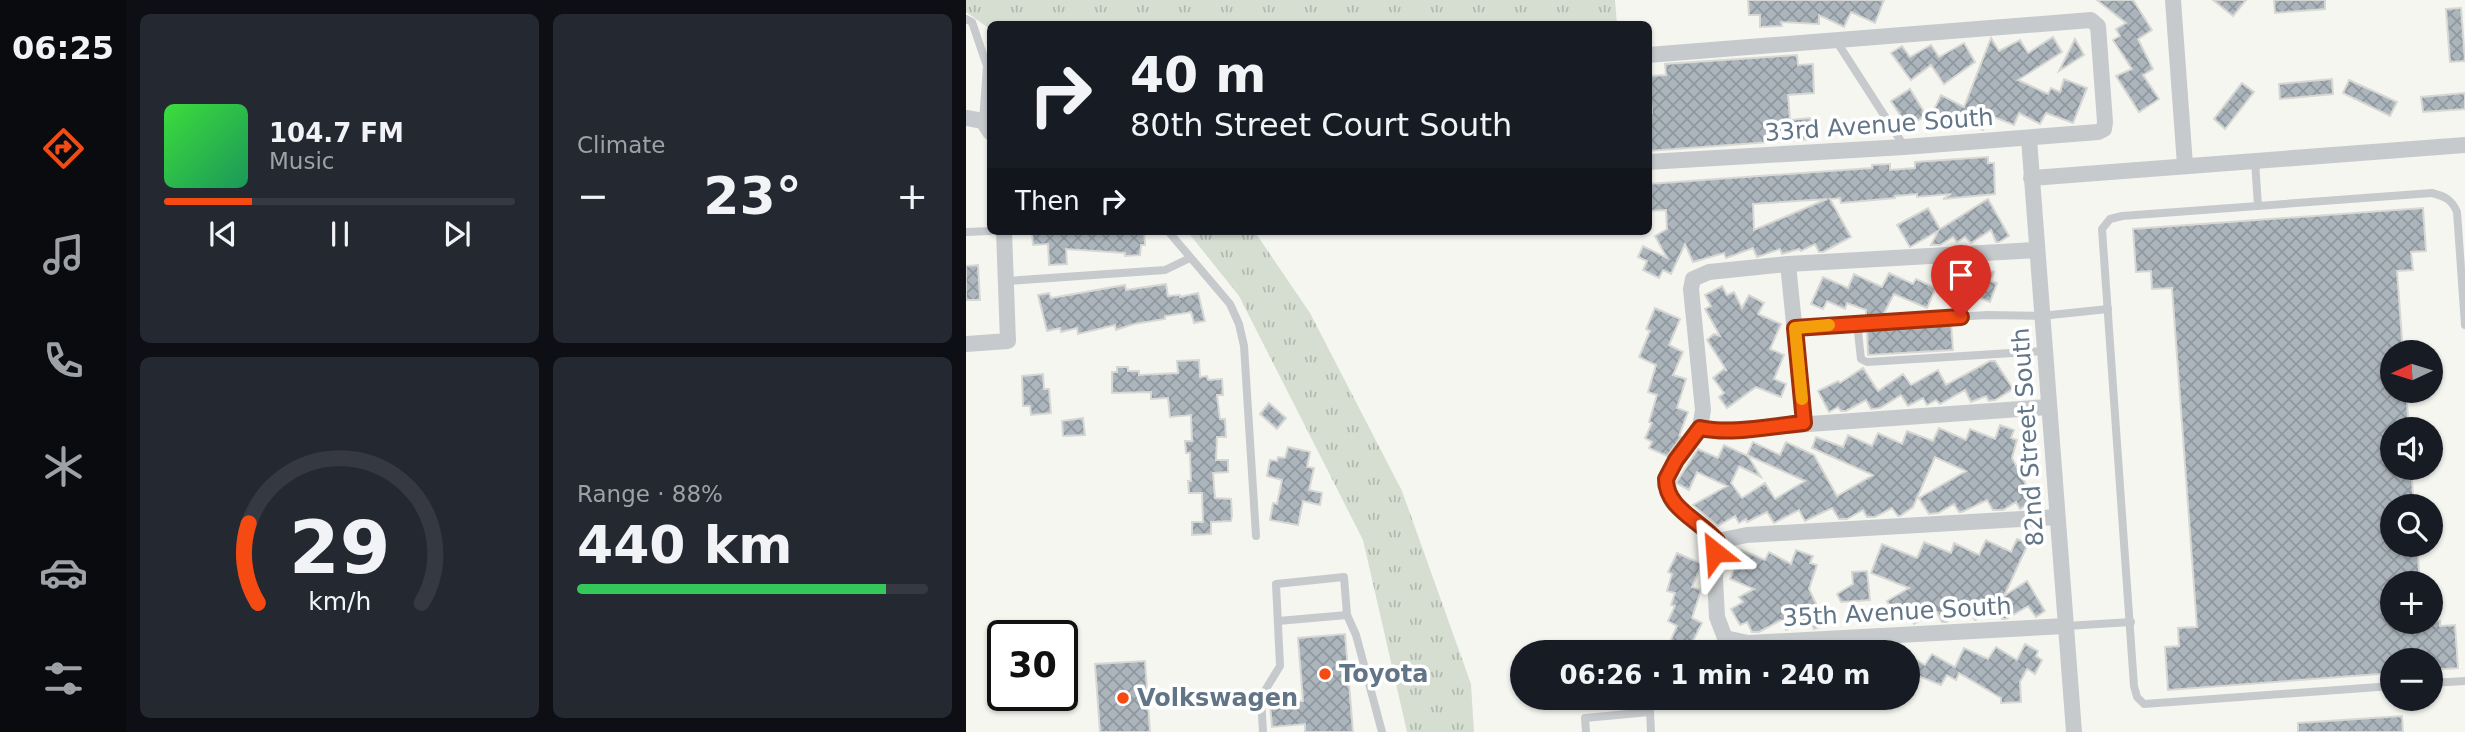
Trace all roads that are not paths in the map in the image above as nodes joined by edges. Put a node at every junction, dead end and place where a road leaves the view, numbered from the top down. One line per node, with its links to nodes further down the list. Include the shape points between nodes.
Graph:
1 (2173, 0): 12 (street)
2 (966, 19): 6 (lane, via 972,22 987,66)
3 (1835, 39): 4 (street); 7 (street, 33rd Avenue South, via 2091,20 2098,26 2104,129); 9 (lane)
4 (1652, 55)
5 (966, 118): 6 (street)
6 (987, 126)
7 (2029, 139): 9 (street, 33rd Avenue South); 13 (street, 82nd Street South)
8 (2465, 145): 10 (street)
9 (1905, 147): 11 (street, 33rd Avenue South)
10 (2255, 161): 12 (street); 14 (lane)
11 (1652, 162)
12 (2185, 165): 13 (street)
13 (2031, 178): 19 (street, 82nd Street South)
14 (2258, 206): 23 (lane, via 2444,195 2458,212); 24 (lane, via 2110,219 2102,229)
15 (987, 231): 16 (lane)
16 (966, 232)
17 (1004, 235): 22 (street)
18 (1171, 235): 20 (lane)
19 (2036, 250): 21 (street); 25 (street, 82nd Street South)
20 (1190, 258): 22 (lane, via 1165,270); 35 (lane, via 1221,291 1239,324)
21 (1788, 264): 28 (street); 33 (street, via 1709,272 1693,279 1690,289 1703,410)
22 (1007, 281): 29 (street, via 1008,341)
23 (2464, 286): 27 (lane)
24 (2108, 309): 25 (lane); 39 (lane)
25 (2041, 316): 26 (lane); 30 (street, 82nd Street South)
26 (1857, 323): 28 (lane); 30 (lane, via 1861,359 1867,362)
27 (2465, 325)
28 (1795, 328): 32 (street)
29 (966, 344)
30 (2044, 351): 31 (street, 82nd Street South)
31 (2048, 407): 32 (street); 34 (street, 82nd Street South)
32 (1804, 423): 33 (street)
33 (1700, 428): 36 (street, via 1665,484 1672,502)
34 (2057, 517): 36 (street, via 1747,535); 40 (street, 82nd Street South)
35 (1256, 536)
36 (1717, 541): 40 (street, 35th Avenue South, via 1717,617 1724,638 1731,641)
37 (1347, 615): 38 (lane); 38 (lane, via 1344,577 1331,578 1276,584); 45 (lane)
38 (1278, 621): 44 (lane, via 1280,666 1261,697)
39 (2131, 622): 40 (lane); 43 (lane, via 2134,686 2144,704)
40 (2066, 626): 48 (street, 82nd Street South)
41 (2465, 681): 42 (lane)
42 (2443, 682)
43 (2380, 687)
44 (1263, 732)
45 (1382, 732)
46 (1586, 732): 47 (lane, via 1585,718 1650,712)
47 (1651, 732)
48 (2074, 732)

